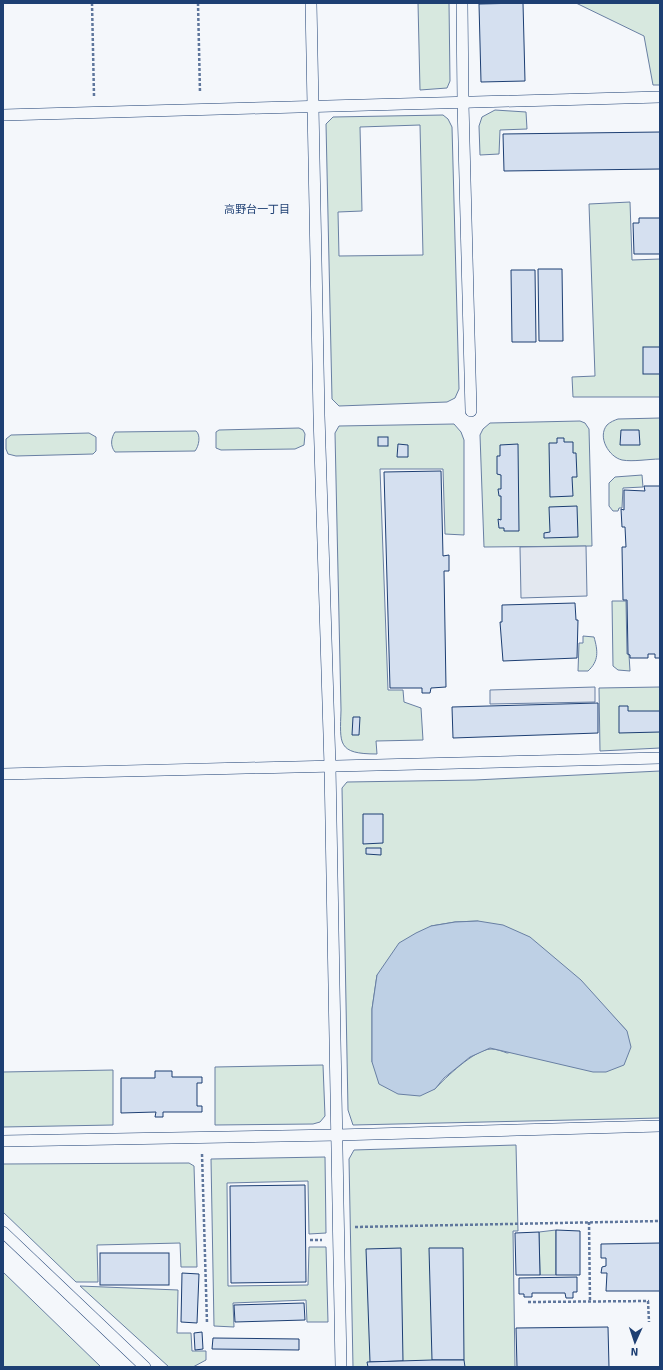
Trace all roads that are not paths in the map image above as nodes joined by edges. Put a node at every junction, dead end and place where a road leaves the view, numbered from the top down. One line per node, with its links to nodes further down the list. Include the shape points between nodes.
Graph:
1 (311, 3): 5 (lane)
2 (462, 3): 4 (lane)
3 (660, 97): 4 (lane)
4 (462, 103): 5 (lane); 7 (lane)
5 (313, 106): 6 (lane); 9 (lane)
6 (3, 115)
7 (472, 411)
8 (660, 758): 9 (lane)
9 (330, 766): 10 (lane); 12 (lane)
10 (3, 774)
11 (660, 1126): 12 (lane)
12 (337, 1135): 13 (lane); 16 (lane)
13 (3, 1142)
14 (3, 1232): 15 (lane)
15 (145, 1367)
16 (341, 1367)

